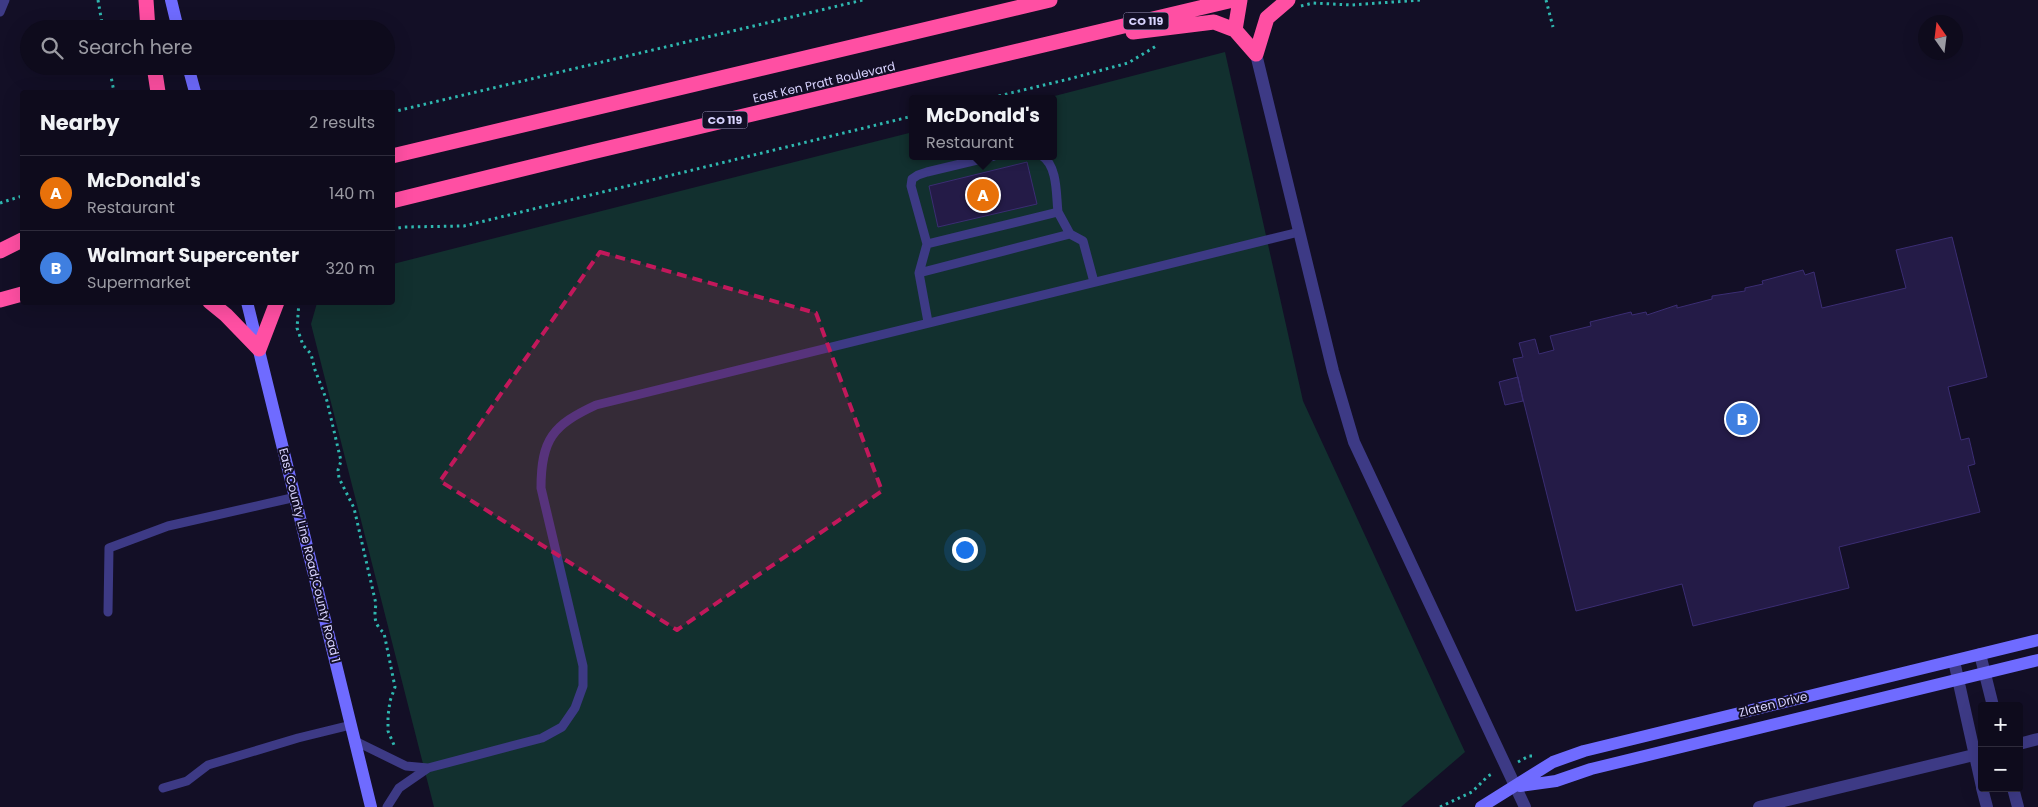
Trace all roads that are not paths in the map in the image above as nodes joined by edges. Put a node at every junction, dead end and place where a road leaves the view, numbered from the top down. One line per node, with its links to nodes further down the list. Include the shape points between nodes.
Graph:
1 (5, 0): 8 (lane)
2 (146, 0): 9 (highway)
3 (171, 0): 10 (street)
4 (1050, 0): 18 (highway)
5 (1233, 0): 12 (highway, East Ken Pratt Boulevard / CO 119)
6 (1240, 0): 11 (highway)
7 (1291, 4): 13 (highway, via 1267,18)
8 (0, 12)
9 (147, 20)
10 (176, 20)
11 (1235, 30): 12 (highway, via 1214,22); 13 (highway)
12 (1058, 41): 21 (highway, East Ken Pratt Boulevard / CO 119)
13 (1256, 54): 23 (street)
14 (155, 75): 16 (highway)
15 (190, 75): 17 (street)
16 (158, 90)
17 (194, 90)
18 (395, 155)
19 (977, 160): 26 (lane, via 927,172 912,179)
20 (1047, 160): 22 (lane, via 1054,174)
21 (395, 201)
22 (1058, 212): 24 (lane); 26 (lane)
23 (1299, 232): 30 (lane); 53 (street, via 1354,442)
24 (1070, 234): 29 (lane); 30 (lane, via 1083,241)
25 (20, 241): 28 (highway)
26 (926, 244): 29 (lane)
27 (20, 248): 28 (highway)
28 (0, 252)
29 (919, 273): 36 (lane)
30 (1094, 282): 36 (lane)
31 (20, 295): 32 (highway)
32 (0, 300)
33 (214, 305): 37 (highway)
34 (248, 305): 37 (street, East County Line Road;County Road 1)
35 (276, 305): 37 (highway)
36 (928, 322): 52 (lane, via 596,405 558,428 547,444 541,465 541,488 582,666 583,686 575,708 562,728 542,738)
37 (259, 349): 38 (street, East County Line Road;County Road 1)
38 (296, 497): 39 (lane, via 168,526 109,548); 47 (street, East County Line Road;County Road 1)
39 (108, 612)
40 (2038, 640): 41 (street, Zlaten Drive)
41 (1980, 654): 42 (street, Zlaten Drive); 44 (street)
42 (1954, 660): 45 (street); 53 (street, Zlaten Drive, via 1584,751 1554,762)
43 (2038, 660): 44 (street, Zlaten Drive)
44 (1985, 673): 45 (street, Zlaten Drive); 46 (street)
45 (1958, 680): 51 (street); 53 (street, Zlaten Drive, via 1600,767 1556,781)
46 (1992, 702)
47 (351, 725): 49 (street, East County Line Road;County Road 1); 54 (lane, via 208,765 187,782)
48 (2038, 739): 50 (street)
49 (355, 741): 52 (lane, via 406,766); 57 (street, East County Line Road;County Road 1)
50 (2023, 743)
51 (1978, 754): 61 (street)
52 (428, 768): 58 (lane, via 399,788)
53 (1515, 786): 59 (street, Zlaten Drive); 60 (street)
54 (163, 788)
55 (1983, 792): 62 (street)
56 (2015, 792): 63 (street)
57 (371, 807)
58 (388, 807)
59 (1481, 807)
60 (1525, 807)
61 (1759, 807)
62 (1987, 807)
63 (2018, 807)

